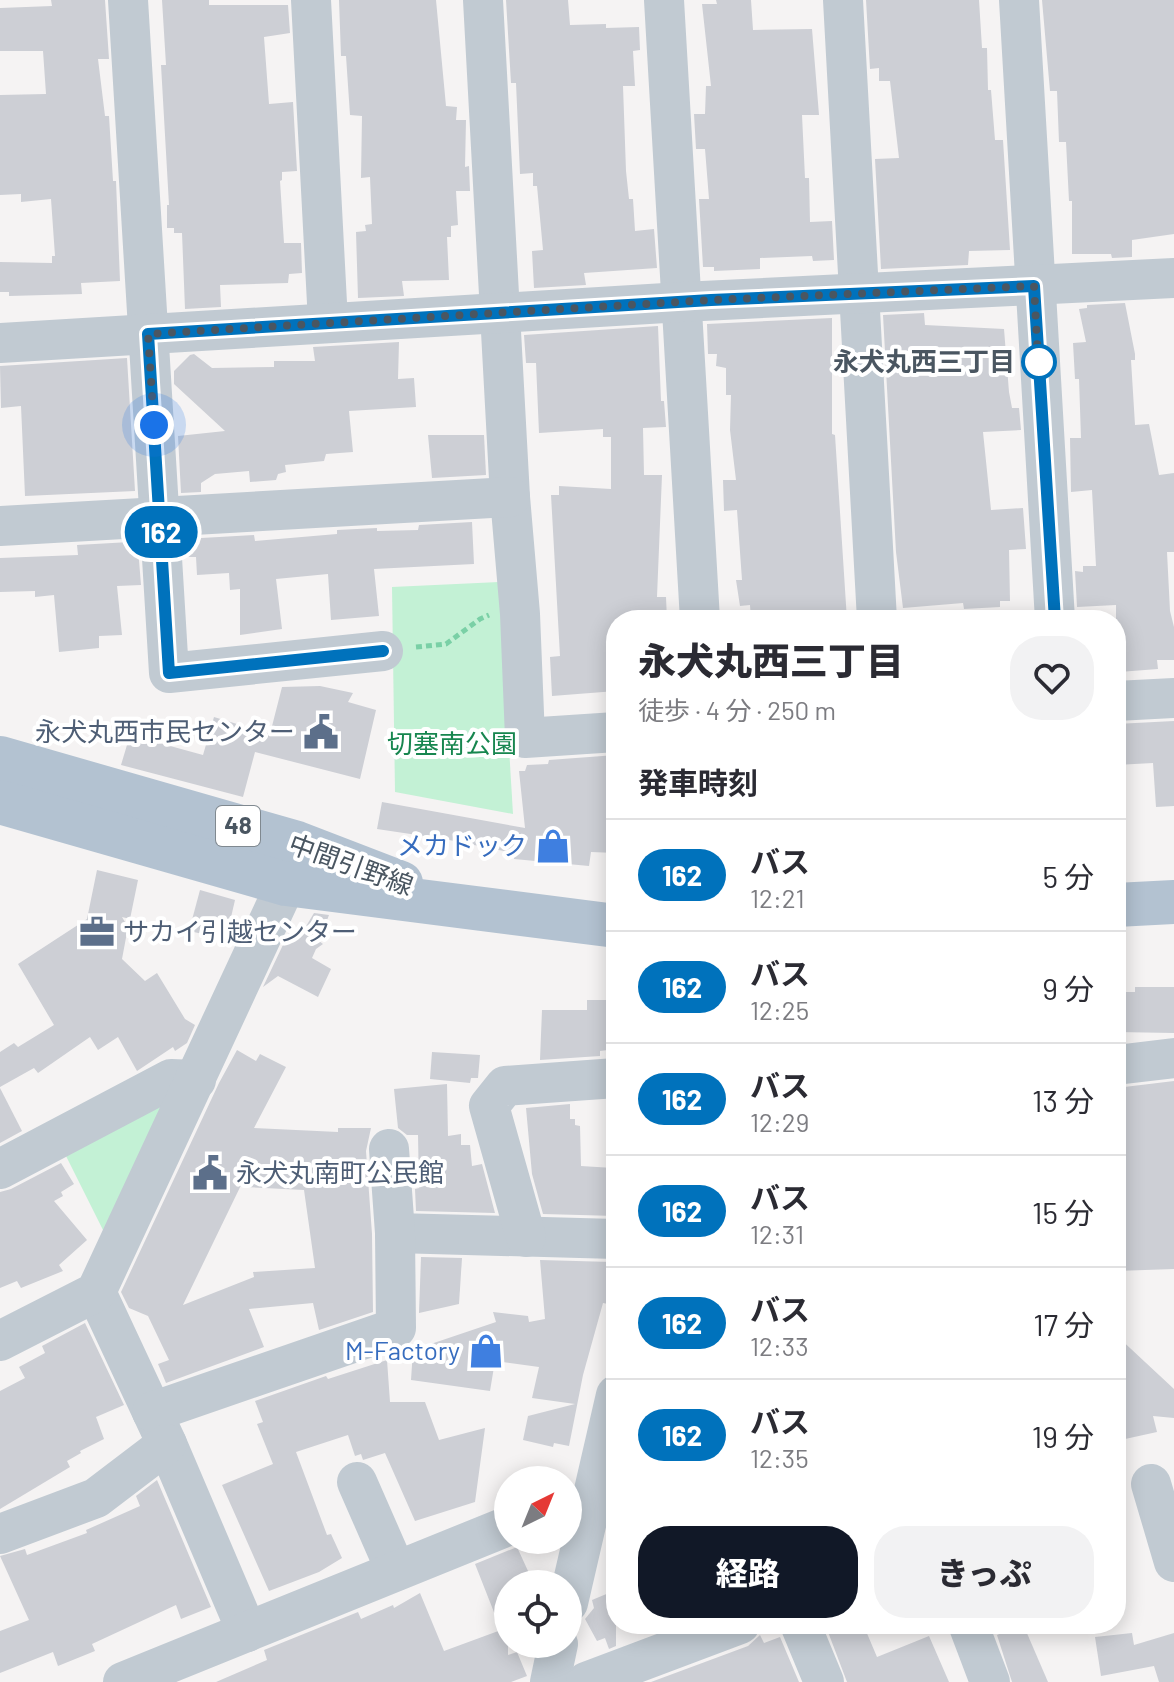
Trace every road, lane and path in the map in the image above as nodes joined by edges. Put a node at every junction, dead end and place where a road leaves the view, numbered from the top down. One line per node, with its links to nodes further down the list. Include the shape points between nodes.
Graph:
1 (128, 0): 13 (street)
2 (311, 0): 12 (street)
3 (483, 0): 11 (street)
4 (664, 0): 10 (street)
5 (843, 0): 9 (street)
6 (1019, 0): 8 (street)
7 (1174, 278): 8 (street)
8 (1034, 286): 9 (street); 20 (street)
9 (857, 292): 10 (street); 19 (street)
10 (682, 302): 11 (street); 18 (street)
11 (499, 314): 12 (street); 15 (street)
12 (328, 322): 13 (street)
13 (148, 334): 14 (street); 16 (street)
14 (0, 343)
15 (510, 497): 16 (street); 21 (street)
16 (160, 515): 17 (street); 22 (street, via 169,673)
17 (0, 526)
18 (699, 610)
19 (876, 610)
20 (1054, 610)
21 (520, 614): 22 (path, via 491,614 446,644); 25 (street, via 525,738)
22 (383, 651)
23 (1174, 698): 24 (street)
24 (1126, 700)
25 (606, 733)
26 (0, 758): 31 (main road, 中間引野線 / 48, via 297,843)
27 (0, 802): 28 (main road, 中間引野線 / 48)
28 (286, 884): 31 (main road, 中間引野線 / 48); 36 (street)
29 (1174, 902): 30 (main road)
30 (1126, 904)
31 (471, 910): 32 (main road, 中間引野線 / 48)
32 (606, 925)
33 (1174, 1058): 34 (street)
34 (1126, 1064)
35 (606, 1079): 40 (street, via 505,1086 489,1106)
36 (196, 1080): 38 (street, via 171,1079); 42 (street)
37 (389, 1149): 39 (street)
38 (0, 1169)
39 (395, 1233): 40 (street); 44 (street, via 396,1328)
40 (526, 1237): 41 (street)
41 (606, 1239)
42 (96, 1292): 43 (street); 44 (street)
43 (0, 1341)
44 (160, 1428): 50 (street, via 96,1498); 54 (street)
45 (606, 1437): 48 (street)
46 (357, 1482): 53 (street)
47 (1151, 1484): 51 (street)
48 (593, 1491): 52 (street)
49 (494, 1532): 53 (street)
50 (0, 1534)
51 (1174, 1562)
52 (575, 1570)
53 (396, 1571): 54 (street)
54 (247, 1632): 59 (street)
55 (713, 1634): 61 (street)
56 (804, 1634): 62 (street)
57 (972, 1634): 63 (street)
58 (555, 1658): 60 (street)
59 (123, 1682)
60 (550, 1682)
61 (586, 1682)
62 (824, 1682)
63 (990, 1682)

